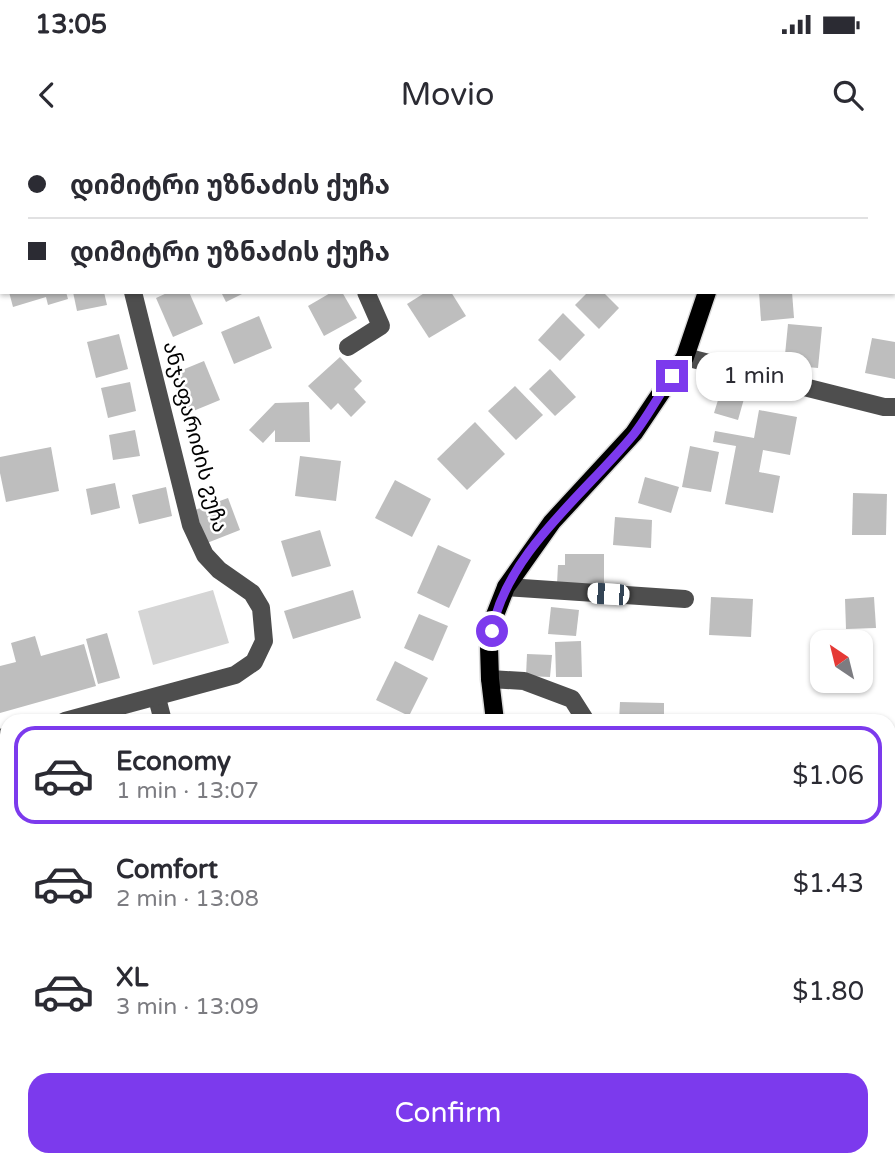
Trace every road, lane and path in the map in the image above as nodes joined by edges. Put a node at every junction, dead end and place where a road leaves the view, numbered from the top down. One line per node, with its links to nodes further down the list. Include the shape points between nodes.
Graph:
1 (133, 294): 10 (street, ანჯაფარიძის ჷუჩა, via 191,525 205,555 252,593 261,608 264,641 254,662 235,676)
2 (367, 294): 4 (street, via 381,326)
3 (706, 294): 5 (main road)
4 (348, 348)
5 (685, 356): 6 (street); 7 (main road, via 634,433 552,522)
6 (895, 407)
7 (506, 587): 8 (street); 9 (main road, via 489,646)
8 (685, 599)
9 (490, 678): 13 (main road); 14 (street, via 524,681 572,699)
10 (157, 698): 11 (street, ანჯაფარიძის ჷუჩა); 12 (street)
11 (93, 714)
12 (161, 714)
13 (494, 714)
14 (582, 714)

